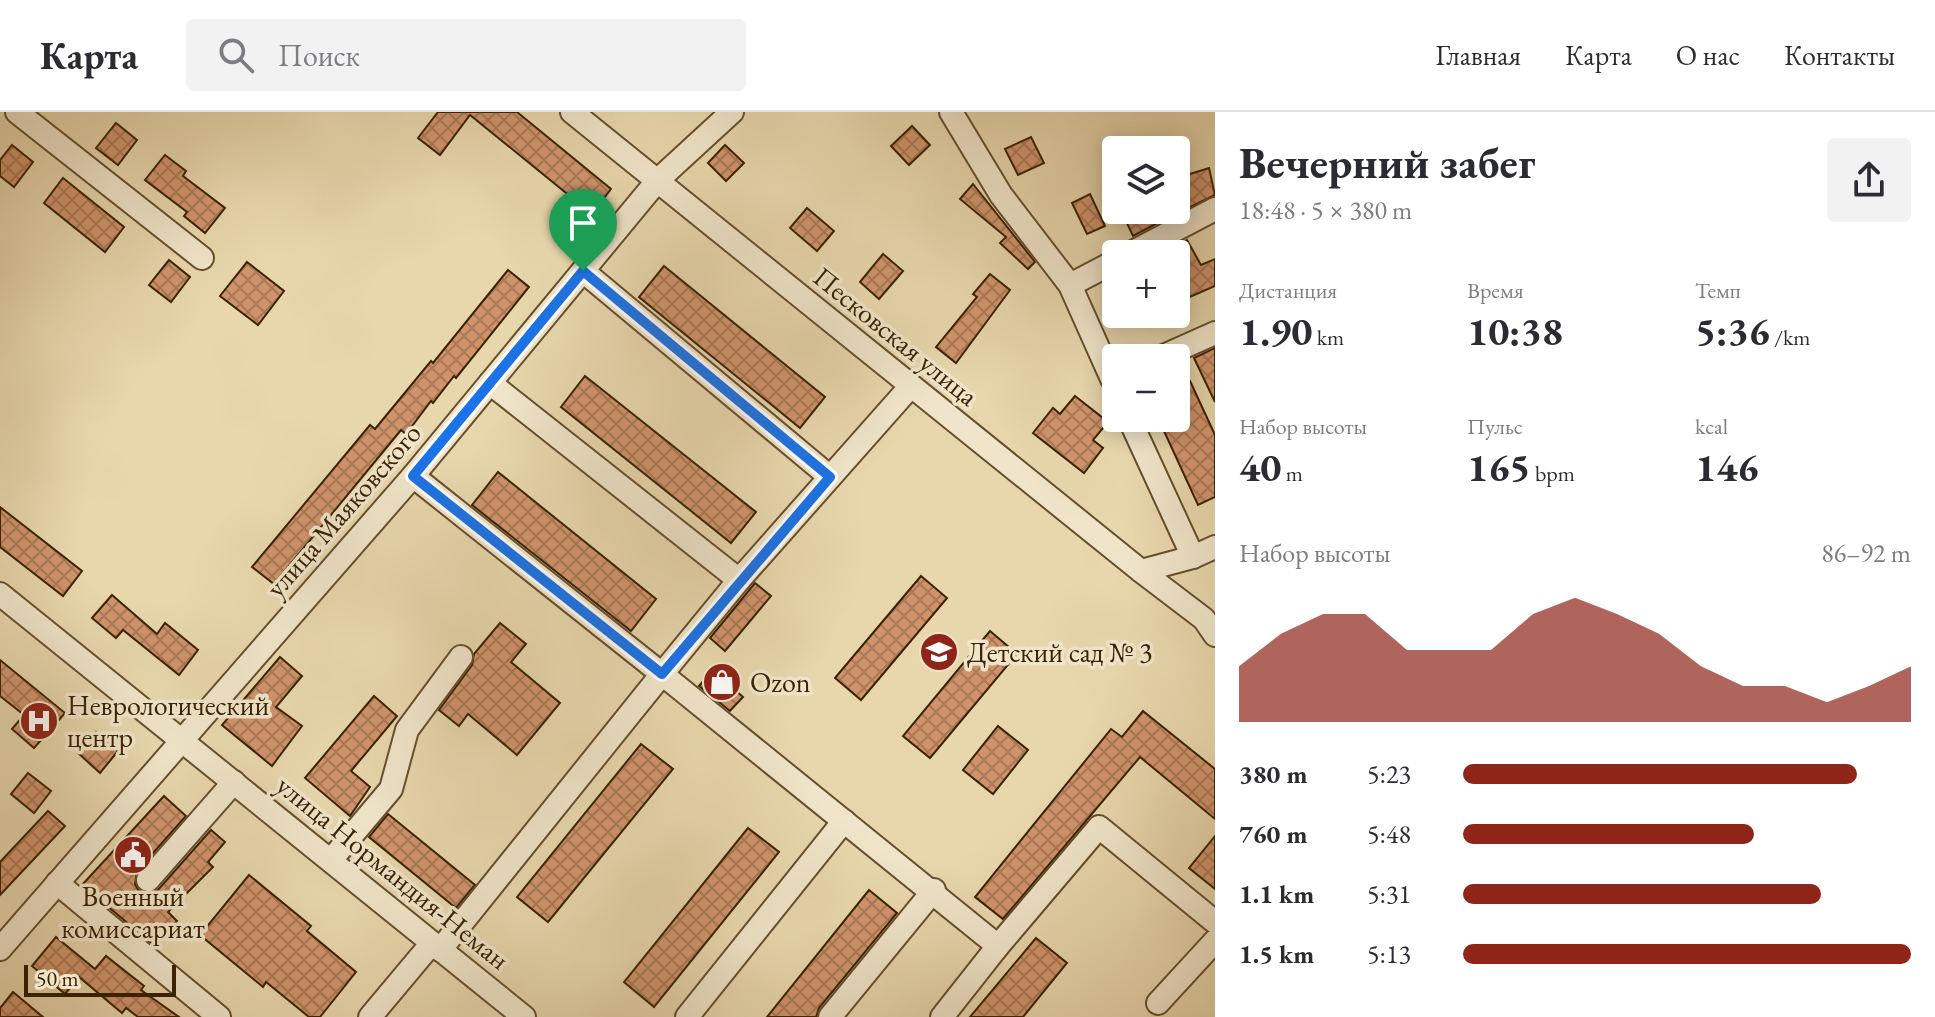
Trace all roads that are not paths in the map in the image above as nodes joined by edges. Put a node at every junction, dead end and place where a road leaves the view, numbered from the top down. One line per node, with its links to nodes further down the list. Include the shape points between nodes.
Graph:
1 (17, 112): 8 (street)
2 (572, 112): 5 (street, Песковская улица)
3 (732, 112): 5 (street, улица Маяковского)
4 (951, 112): 11 (street, via 1001,195)
5 (658, 180): 10 (street, улица Маяковского); 16 (street, Песковская улица)
6 (1215, 209): 7 (street)
7 (1156, 240)
8 (202, 258)
9 (1102, 268): 11 (street)
10 (583, 271): 15 (street, улица Маяковского); 19 (street)
11 (1070, 285): 14 (street)
12 (1215, 333): 13 (street)
13 (1190, 344)
14 (1102, 354)
15 (490, 383): 18 (street, улица Маяковского); 23 (street)
16 (910, 387): 19 (street); 22 (street, Песковская улица)
17 (1135, 432): 21 (street)
18 (413, 476): 27 (street); 28 (street, улица Маяковского)
19 (830, 477): 23 (street)
20 (1215, 547): 21 (street)
21 (1193, 557): 22 (street)
22 (1141, 571): 25 (street, Песковская улица, via 1204,619)
23 (739, 580): 27 (street)
24 (0, 594): 28 (street, улица Нормандия-Неман)
25 (1215, 635)
26 (461, 657): 31 (street, via 407,730 391,789)
27 (662, 674): 30 (street); 37 (street)
28 (183, 741): 29 (street, улица Нормандия-Неман); 33 (street, улица Маяковского)
29 (234, 782): 31 (street, улица Нормандия-Неман); 32 (street)
30 (844, 821): 34 (street); 44 (street)
31 (331, 860): 37 (street, улица Нормандия-Неман)
32 (148, 880)
33 (57, 883): 39 (street, улица Маяковского); 41 (street)
34 (934, 890): 38 (street); 45 (street)
35 (1215, 922): 38 (street, via 1099,827)
36 (1215, 941): 40 (street)
37 (436, 946): 42 (street); 43 (street, улица Нормандия-Неман)
38 (998, 946): 46 (street)
39 (0, 949)
40 (1158, 1003)
41 (219, 1017)
42 (370, 1017)
43 (524, 1017)
44 (687, 1017)
45 (830, 1017)
46 (942, 1017)

